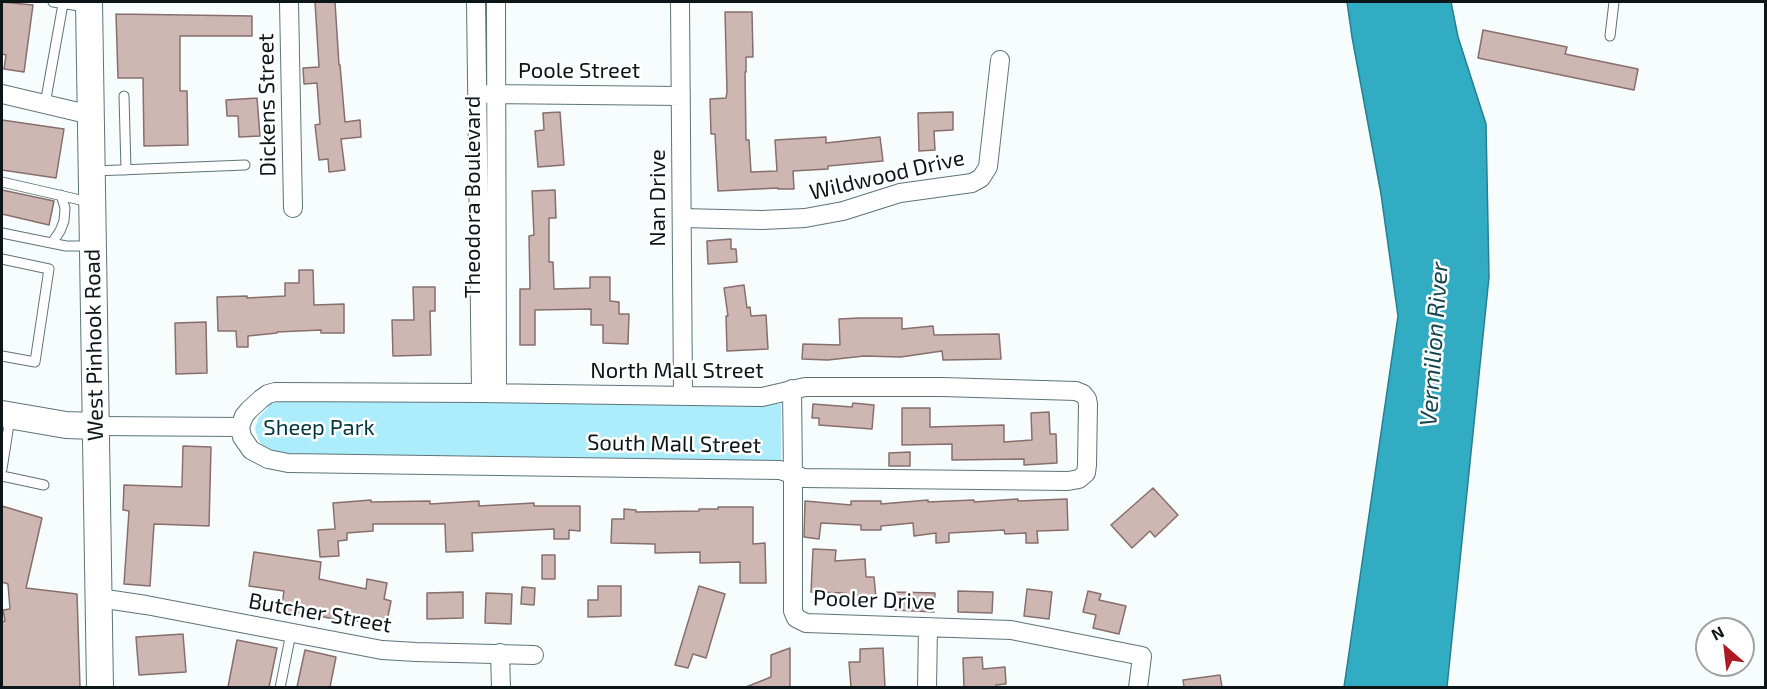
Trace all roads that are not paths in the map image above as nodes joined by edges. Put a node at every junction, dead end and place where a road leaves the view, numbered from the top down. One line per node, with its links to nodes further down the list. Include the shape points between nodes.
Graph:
1 (288, 2): 23 (street, Dickens Street)
2 (476, 2): 11 (street, Theodora Boulevard)
3 (496, 2): 12 (street, Theodora Boulevard)
4 (680, 2): 14 (street, Nan Drive)
5 (1614, 2): 8 (lane)
6 (58, 3): 7 (lane); 15 (lane)
7 (89, 5): 16 (main road, West Pinhook Road)
8 (1610, 36)
9 (1000, 60): 24 (street, Wildwood Drive, via 988,167 972,183 900,193 805,218)
10 (2, 94): 15 (street)
11 (477, 94): 12 (street, Poole Street); 31 (street, Theodora Boulevard)
12 (497, 94): 14 (street, Poole Street); 31 (street, Theodora Boulevard)
13 (124, 96): 18 (lane)
14 (681, 96): 24 (street, Nan Drive)
15 (45, 104): 16 (street)
16 (90, 115): 19 (main road, West Pinhook Road)
17 (245, 165): 18 (lane)
18 (126, 170): 19 (lane)
19 (91, 171): 22 (main road, West Pinhook Road)
20 (2, 182): 21 (lane)
21 (61, 195): 22 (lane); 26 (lane, via 64,221)
22 (92, 202): 27 (main road, West Pinhook Road)
23 (293, 208)
24 (682, 218): 32 (street, Nan Drive)
25 (3, 233): 26 (lane)
26 (52, 243): 27 (lane)
27 (93, 246): 34 (main road, West Pinhook Road)
28 (2, 259): 29 (lane, via 49,269 35,362)
29 (2, 356)
30 (792, 389): 32 (street, North Mall Street, via 762,397); 36 (street, North Mall Street, via 1069,390 1087,399); 39 (street, Pooler Drive)
31 (489, 393): 32 (street, North Mall Street); 35 (street, North Mall Street, via 275,392 249,410)
32 (683, 395)
33 (6, 415): 34 (main road); 37 (lane)
34 (95, 426): 35 (street); 41 (main road, West Pinhook Road)
35 (240, 427): 39 (street, South Mall Street, via 251,450 288,463 780,470)
36 (1088, 437): 39 (street, South Mall Street, via 1086,473 1075,480)
37 (2, 469)
38 (2, 476): 40 (lane)
39 (794, 476): 42 (street, Pooler Drive, via 796,618 806,623)
40 (44, 485)
41 (99, 598): 43 (street, Butcher Street); 46 (main road, West Pinhook Road)
42 (928, 627): 49 (street); 50 (street, Pooler Drive, via 1011,630 1142,656)
43 (291, 633): 44 (street, Butcher Street, via 382,650); 47 (lane)
44 (500, 653): 45 (street, Butcher Street); 48 (street)
45 (534, 655)
46 (100, 687)
47 (280, 687)
48 (501, 687)
49 (927, 687)
50 (1138, 687)

